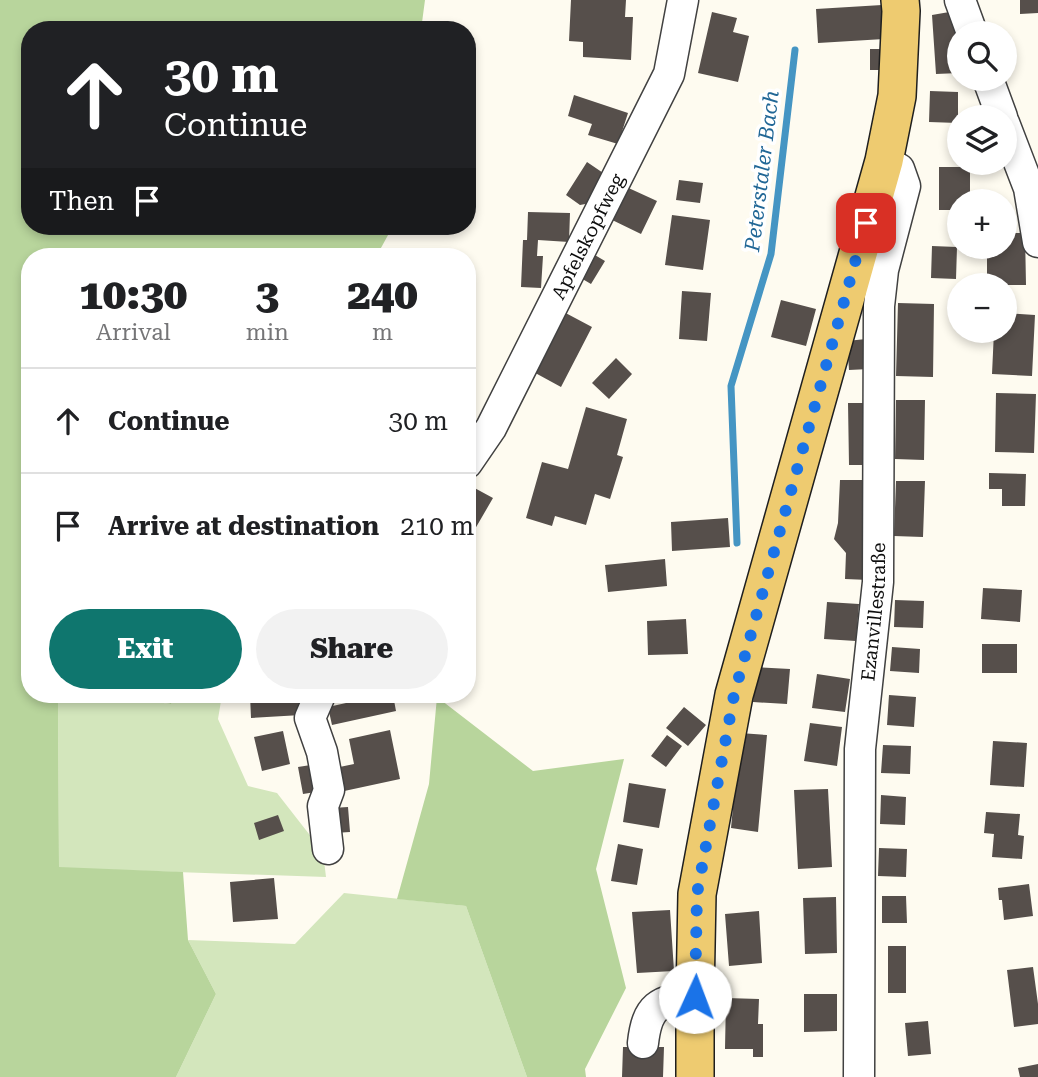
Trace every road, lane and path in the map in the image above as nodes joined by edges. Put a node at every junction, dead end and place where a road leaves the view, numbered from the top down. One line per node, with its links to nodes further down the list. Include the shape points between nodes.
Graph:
1 (683, 0): 8 (street, Apfelskopfweg, via 669,74)
2 (900, 0): 6 (main road, via 897,96)
3 (960, 0): 4 (street)
4 (968, 21)
5 (1017, 157): 7 (street, via 1029,188)
6 (884, 161): 11 (main road, via 734,695 697,894); 14 (street, Ezanvillestraße, via 899,169 905,186 878,306 878,582 860,749)
7 (1038, 242)
8 (476, 450)
9 (317, 703): 10 (street, via 310,718 329,790 323,806)
10 (328, 849)
11 (695, 997): 12 (street, via 667,1000 655,1008); 13 (main road)
12 (643, 1043)
13 (695, 1077)
14 (859, 1077)

